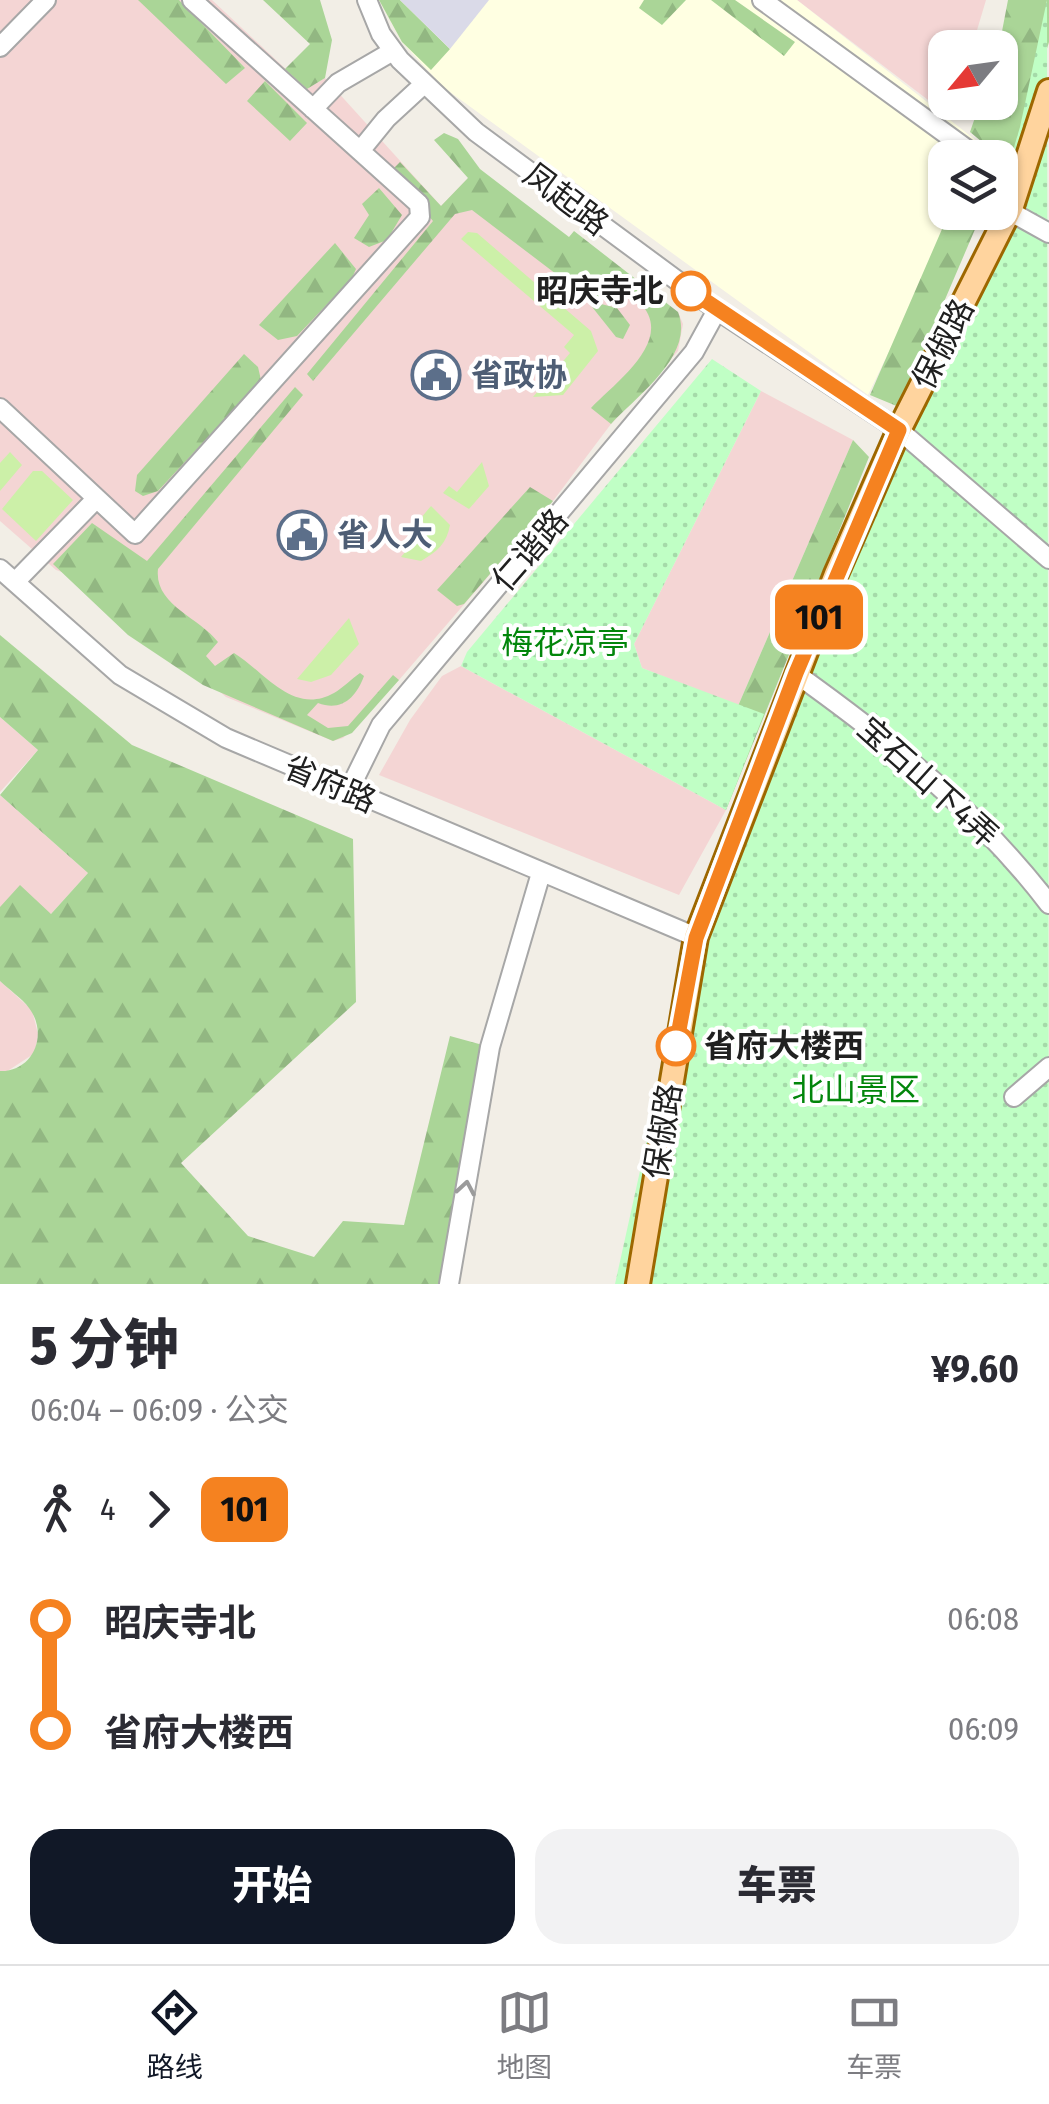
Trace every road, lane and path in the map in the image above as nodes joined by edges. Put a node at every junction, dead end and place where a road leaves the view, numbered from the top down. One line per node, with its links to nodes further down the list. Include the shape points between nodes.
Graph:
1 (46, 0): 5 (street)
2 (192, 0): 9 (street)
3 (367, 0): 6 (street, 凤起路)
4 (762, 0): 10 (street)
5 (0, 47)
6 (394, 52): 7 (street, 凤起路); 9 (street, via 338,83)
7 (424, 84): 11 (street); 16 (street, 凤起路, via 558,196)
8 (1049, 91): 12 (main road, 保俶路)
9 (313, 109): 11 (street)
10 (954, 140)
11 (360, 152): 19 (street, via 418,204 420,217 136,534)
12 (1018, 160)
13 (1018, 216): 15 (street)
14 (1000, 230): 18 (main road, 保俶路)
15 (1049, 233)
16 (716, 310): 18 (street, 凤起路); 24 (street, 仁谐路, via 694,352 612,454 382,725)
17 (0, 408): 19 (street)
18 (899, 430): 20 (street, 凤起路); 23 (main road, 保俶路)
19 (94, 500): 22 (street)
20 (1049, 560)
21 (0, 568): 22 (street, 省府路)
22 (15, 582): 24 (street, 省府路, via 120,676 167,706)
23 (796, 673): 26 (street, 宝石山下4弄, via 911,760 1017,862); 27 (main road, 保俶路)
24 (348, 792): 25 (street, 省府路)
25 (541, 874): 27 (street, 省府路); 30 (street, one-way to 25, via 490,1047)
26 (1049, 904)
27 (696, 938): 31 (main road, 保俶路)
28 (1049, 1067): 29 (street)
29 (1014, 1097)
30 (449, 1284)
31 (638, 1284)

